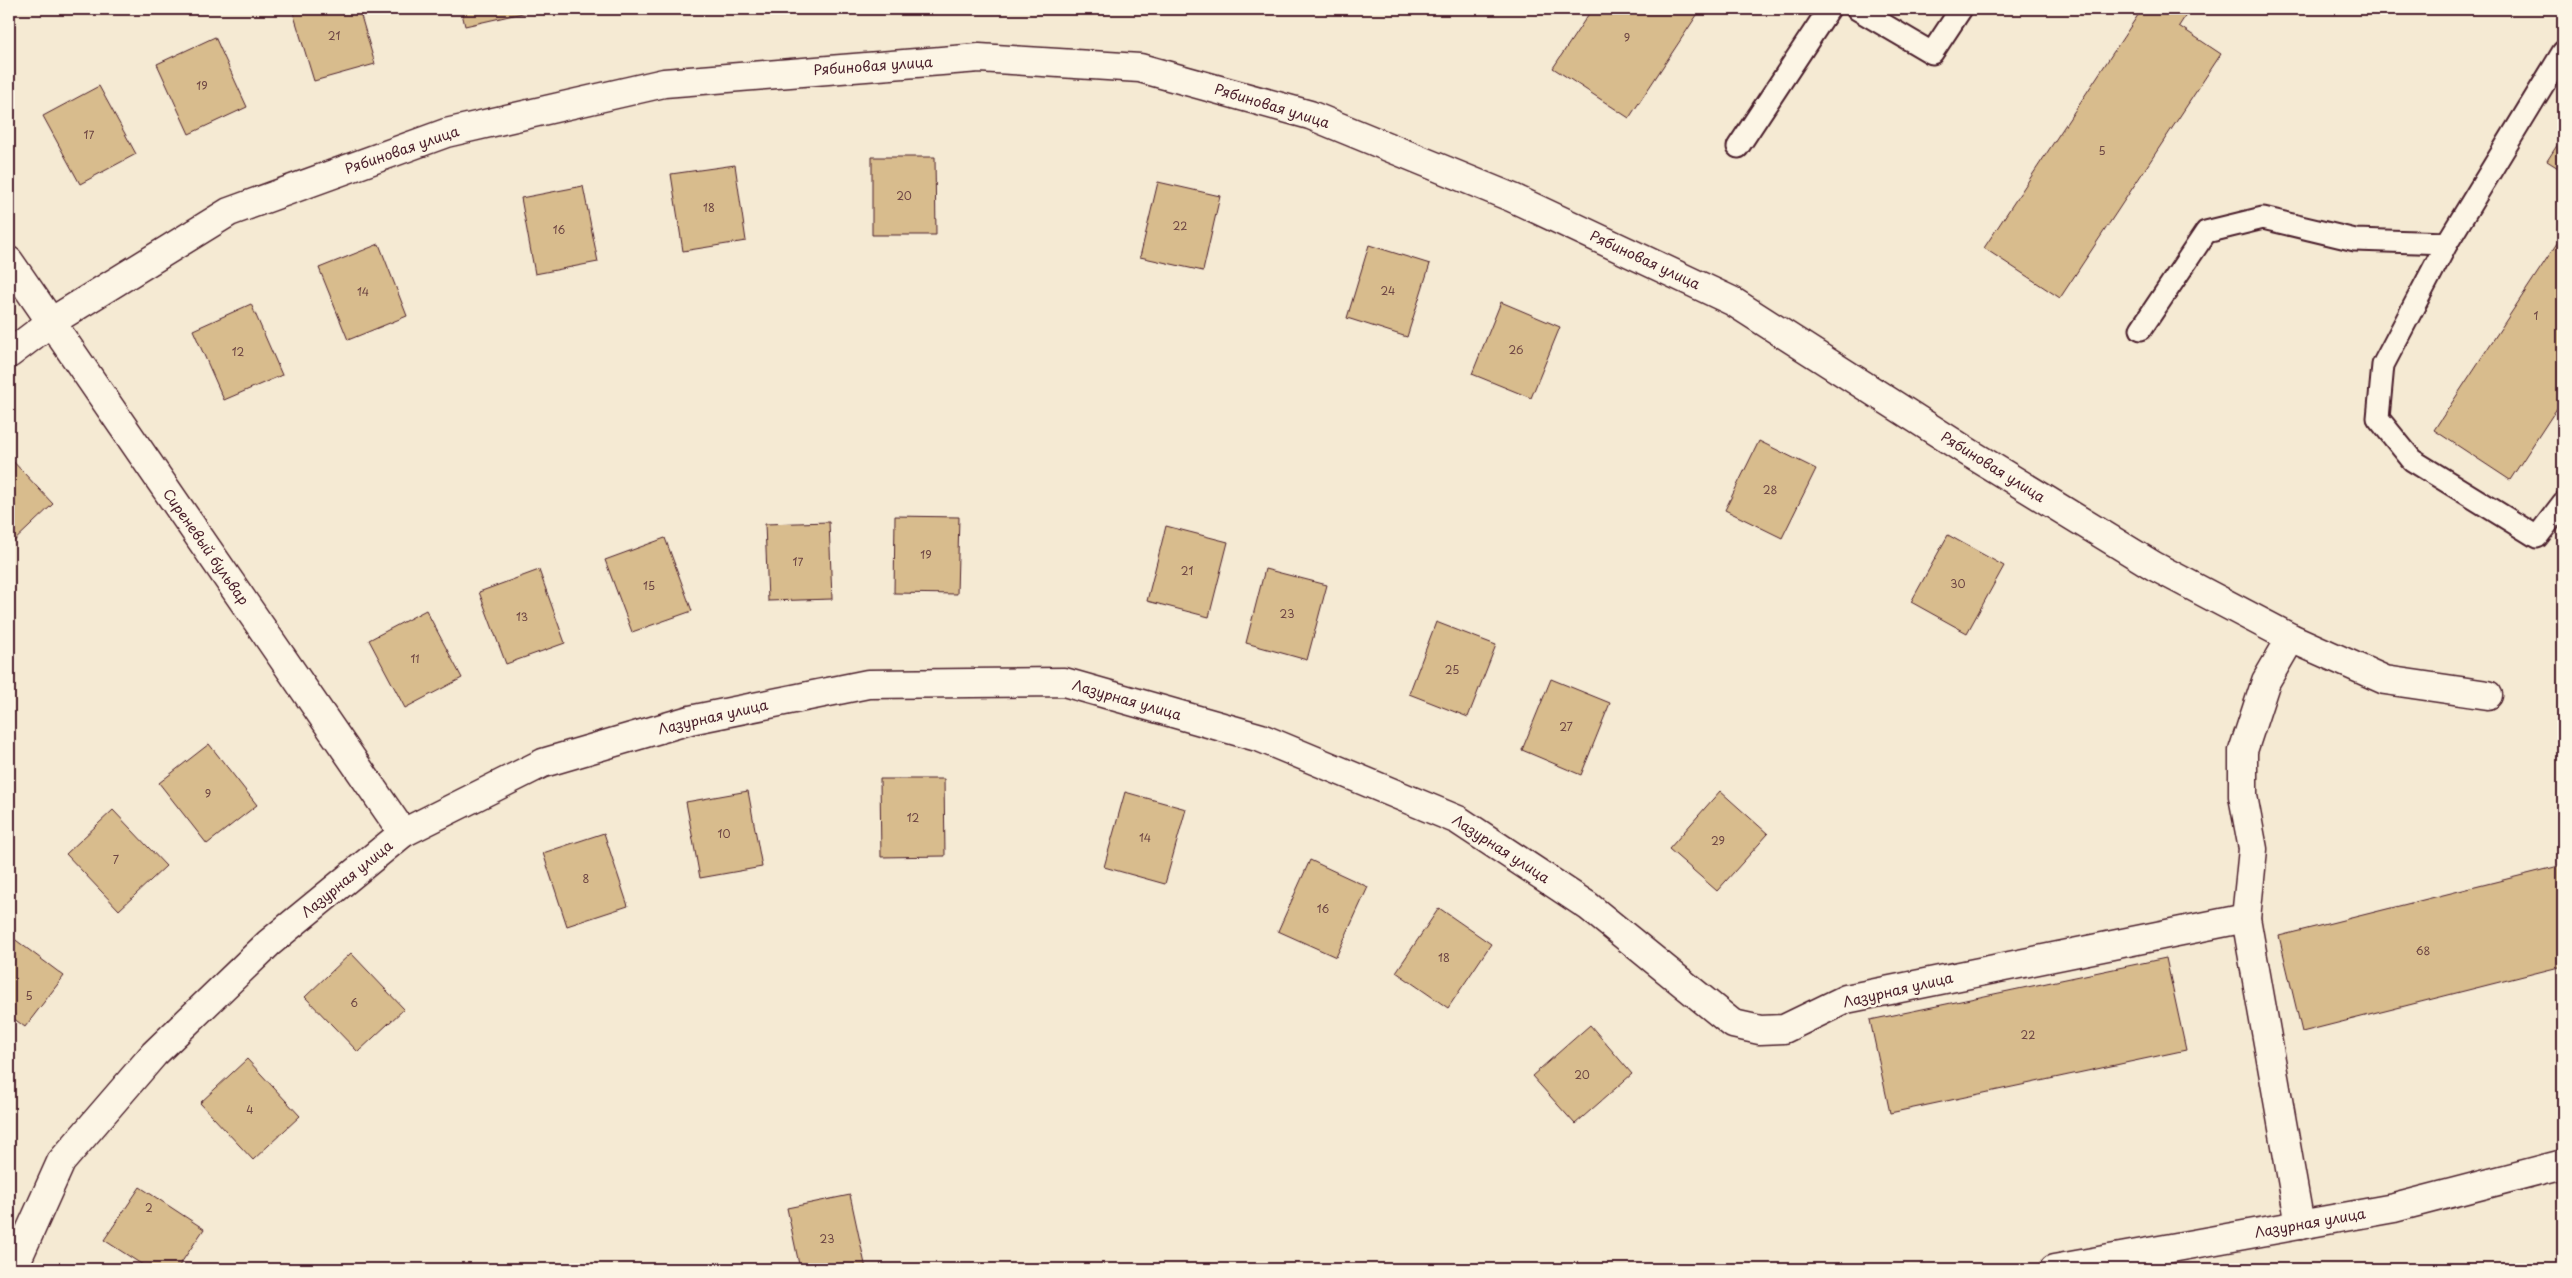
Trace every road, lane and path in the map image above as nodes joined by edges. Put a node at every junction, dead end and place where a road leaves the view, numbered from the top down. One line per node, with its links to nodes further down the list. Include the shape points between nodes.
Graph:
1 (1829, 9): 5 (lane)
2 (1856, 9): 3 (lane, via 1932,53)
3 (1960, 9)
4 (2563, 52): 6 (lane)
5 (1738, 147)
6 (2447, 243): 9 (lane, via 2355,240 2263,218 2206,232); 11 (lane, via 2383,364 2378,418 2412,460 2537,537)
7 (9, 261): 8 (street, Сиреневый бульвар)
8 (51, 322): 10 (street, Рябиновая улица); 12 (street, Рябиновая улица, via 229,212 446,133 664,83 979,58 1140,68 1310,115 1513,198 1732,301 2154,566); 14 (street, Сиреневый бульвар)
9 (2141, 329)
10 (9, 354)
11 (2563, 502)
12 (2291, 638): 13 (street, Рябиновая улица, via 2385,680); 15 (street, via 2266,681 2243,751 2242,796 2253,848)
13 (2488, 695)
14 (404, 833): 15 (street, Лазурная улица, via 542,763 690,720 868,684 1064,682 1261,738 1458,820 1588,906 1733,1024 1760,1030 1784,1030 1846,999); 18 (street, Лазурная улица, via 269,943 154,1054 62,1162)
15 (2246, 918): 17 (street)
16 (2563, 1164): 17 (street, Лазурная улица, via 2394,1208)
17 (2300, 1225): 19 (street, Лазурная улица)
18 (13, 1269)
19 (2054, 1269)

